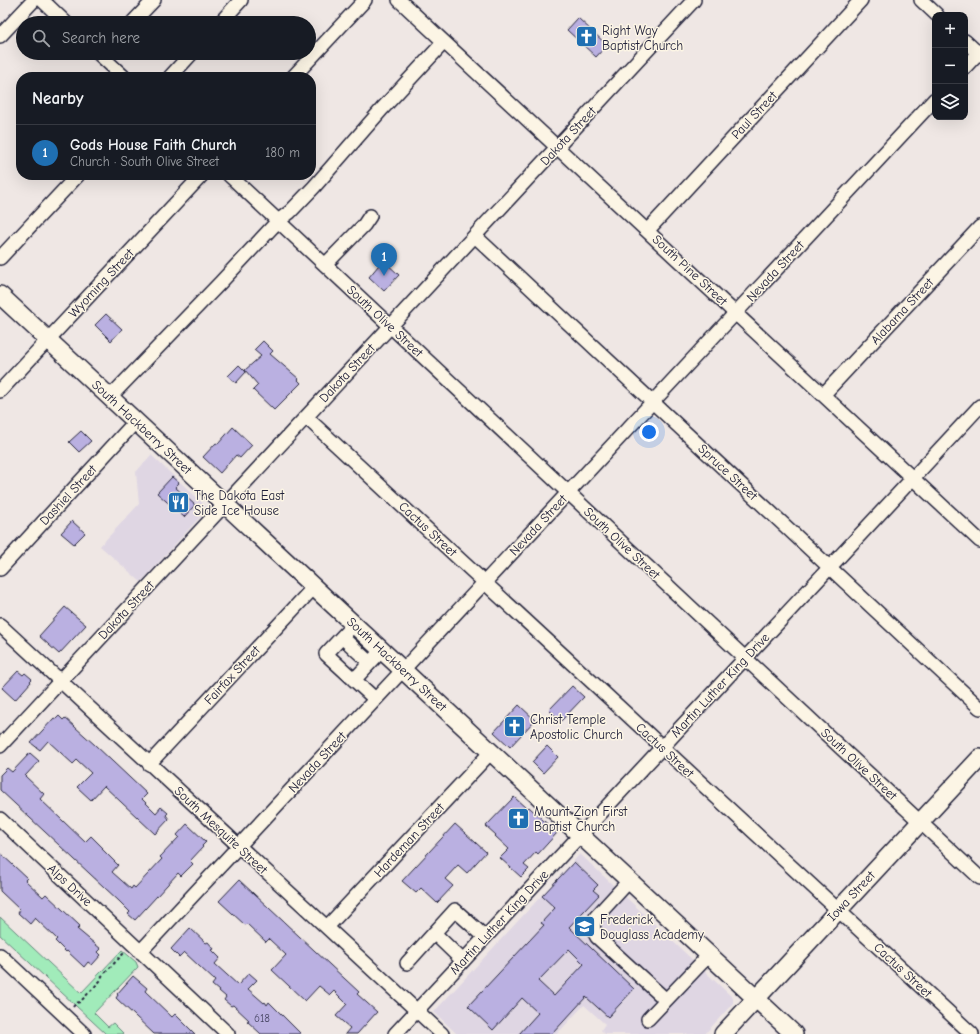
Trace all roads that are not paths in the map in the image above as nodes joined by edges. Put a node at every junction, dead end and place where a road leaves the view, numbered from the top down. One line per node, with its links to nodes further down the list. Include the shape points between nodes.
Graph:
1 (34, 0): 11 (street)
2 (42, 0): 12 (street)
3 (154, 0): 13 (street)
4 (241, 0): 14 (street)
5 (365, 0): 19 (street)
6 (399, 0): 17 (street, South Pine Street)
7 (694, 0): 29 (street, Dakota Street)
8 (861, 0): 36 (street, Paul Street)
9 (921, 0): 10 (street)
10 (935, 12)
11 (19, 16)
12 (59, 16)
13 (139, 16)
14 (226, 16)
15 (16, 19): 16 (street)
16 (0, 36)
17 (444, 42): 29 (street, South Pine Street); 34 (street, via 314,187)
18 (968, 44): 20 (street)
19 (316, 52)
20 (979, 53): 24 (street)
21 (107, 60): 25 (street)
22 (186, 60): 26 (street)
23 (309, 60): 27 (street)
24 (968, 64)
25 (119, 72)
26 (175, 72)
27 (298, 72)
28 (932, 102): 41 (street, Nevada Street)
29 (557, 147): 36 (street, South Pine Street); 37 (street, Dakota Street)
30 (73, 180): 38 (street)
31 (197, 180): 43 (street, Wyoming Street)
32 (234, 180): 34 (street, South Olive Street)
33 (370, 216): 39 (street)
34 (278, 221): 39 (street, South Olive Street); 46 (street)
35 (980, 227): 45 (street, Alabama Street)
36 (647, 231): 41 (street, South Pine Street)
37 (475, 236): 42 (street, Dakota Street); 47 (street, Spruce Street)
38 (0, 258)
39 (325, 265): 42 (street, South Olive Street)
40 (0, 295): 43 (main road, South Hackberry Street)
41 (736, 313): 45 (street, South Pine Street); 47 (street, Nevada Street)
42 (391, 326): 49 (street, Dakota Street); 52 (street, South Olive Street)
43 (48, 340): 44 (street, Wyoming Street); 46 (main road, South Hackberry Street)
44 (0, 391)
45 (823, 395): 51 (street, South Pine Street)
46 (110, 397): 50 (main road, South Hackberry Street)
47 (653, 402): 52 (street, Nevada Street); 55 (street, Spruce Street)
48 (980, 406): 51 (street, Martin Luther King Drive)
49 (306, 417): 53 (street, Dakota Street); 57 (street, Cactus Street)
50 (136, 421): 53 (main road, South Hackberry Street); 56 (street, Dashiel Street)
51 (913, 478): 54 (street, South Pine Street); 55 (street, Martin Luther King Drive)
52 (568, 492): 57 (street, Nevada Street); 63 (street, South Olive Street)
53 (225, 504): 58 (main road, South Hackberry Street); 67 (street, Dakota Street)
54 (978, 534)
55 (830, 567): 63 (street, Martin Luther King Drive); 69 (street, Spruce Street)
56 (0, 569)
57 (485, 582): 65 (street, Nevada Street); 71 (street, Cactus Street)
58 (314, 587): 59 (main road, South Hackberry Street); 74 (street, Fairfax Street)
59 (354, 624): 61 (street); 62 (main road, South Hackberry Street)
60 (0, 625): 67 (street, South Mesquite Street)
61 (342, 637): 64 (street); 66 (street, via 326,654)
62 (382, 650): 64 (street); 65 (main road, South Hackberry Street)
63 (745, 658): 71 (street, Martin Luther King Drive); 76 (street, South Olive Street)
64 (370, 663): 66 (street)
65 (403, 670): 68 (street, Nevada Street); 72 (main road, South Hackberry Street)
66 (354, 680): 68 (street)
67 (60, 682): 70 (street, Dakota Street); 74 (street, South Mesquite Street)
68 (375, 700): 78 (street, Nevada Street)
69 (980, 708)
70 (0, 746)
71 (662, 747): 77 (street, Martin Luther King Drive); 81 (street, Cactus Street)
72 (491, 752): 77 (main road, South Hackberry Street); 82 (street, Hardeman Street)
73 (980, 758): 76 (main road, Iowa Street)
74 (149, 764): 78 (street, South Mesquite Street)
75 (0, 819): 85 (street, Alps Drive)
76 (921, 822): 79 (street, South Olive Street); 81 (main road, Iowa Street)
77 (580, 835): 80 (main road, South Hackberry Street); 84 (street, Martin Luther King Drive)
78 (238, 846): 82 (street, South Mesquite Street); 85 (street, Nevada Street)
79 (980, 878)
80 (629, 881): 87 (main road, South Hackberry Street); 91 (street, via 596,917 594,931 597,938)
81 (838, 910): 90 (main road, Iowa Street); 100 (street, Cactus Street)
82 (327, 927): 92 (street, South Mesquite Street)
83 (434, 933): 84 (street, via 456,910); 88 (street); 89 (street)
84 (485, 937): 88 (street, Martin Luther King Drive)
85 (136, 948): 95 (street, Alps Drive)
86 (0, 955): 94 (street)
87 (709, 955): 90 (main road, South Hackberry Street); 91 (street)
88 (463, 961): 92 (street, Martin Luther King Drive)
89 (407, 963)
90 (756, 999): 98 (main road, Iowa Street); 99 (main road, South Hackberry Street)
91 (666, 1000): 93 (street)
92 (417, 1010): 96 (street, Martin Luther King Drive); 97 (street, South Mesquite Street)
93 (648, 1019)
94 (84, 1034)
95 (228, 1034)
96 (395, 1034)
97 (442, 1034)
98 (723, 1034)
99 (794, 1034)
100 (972, 1034)

